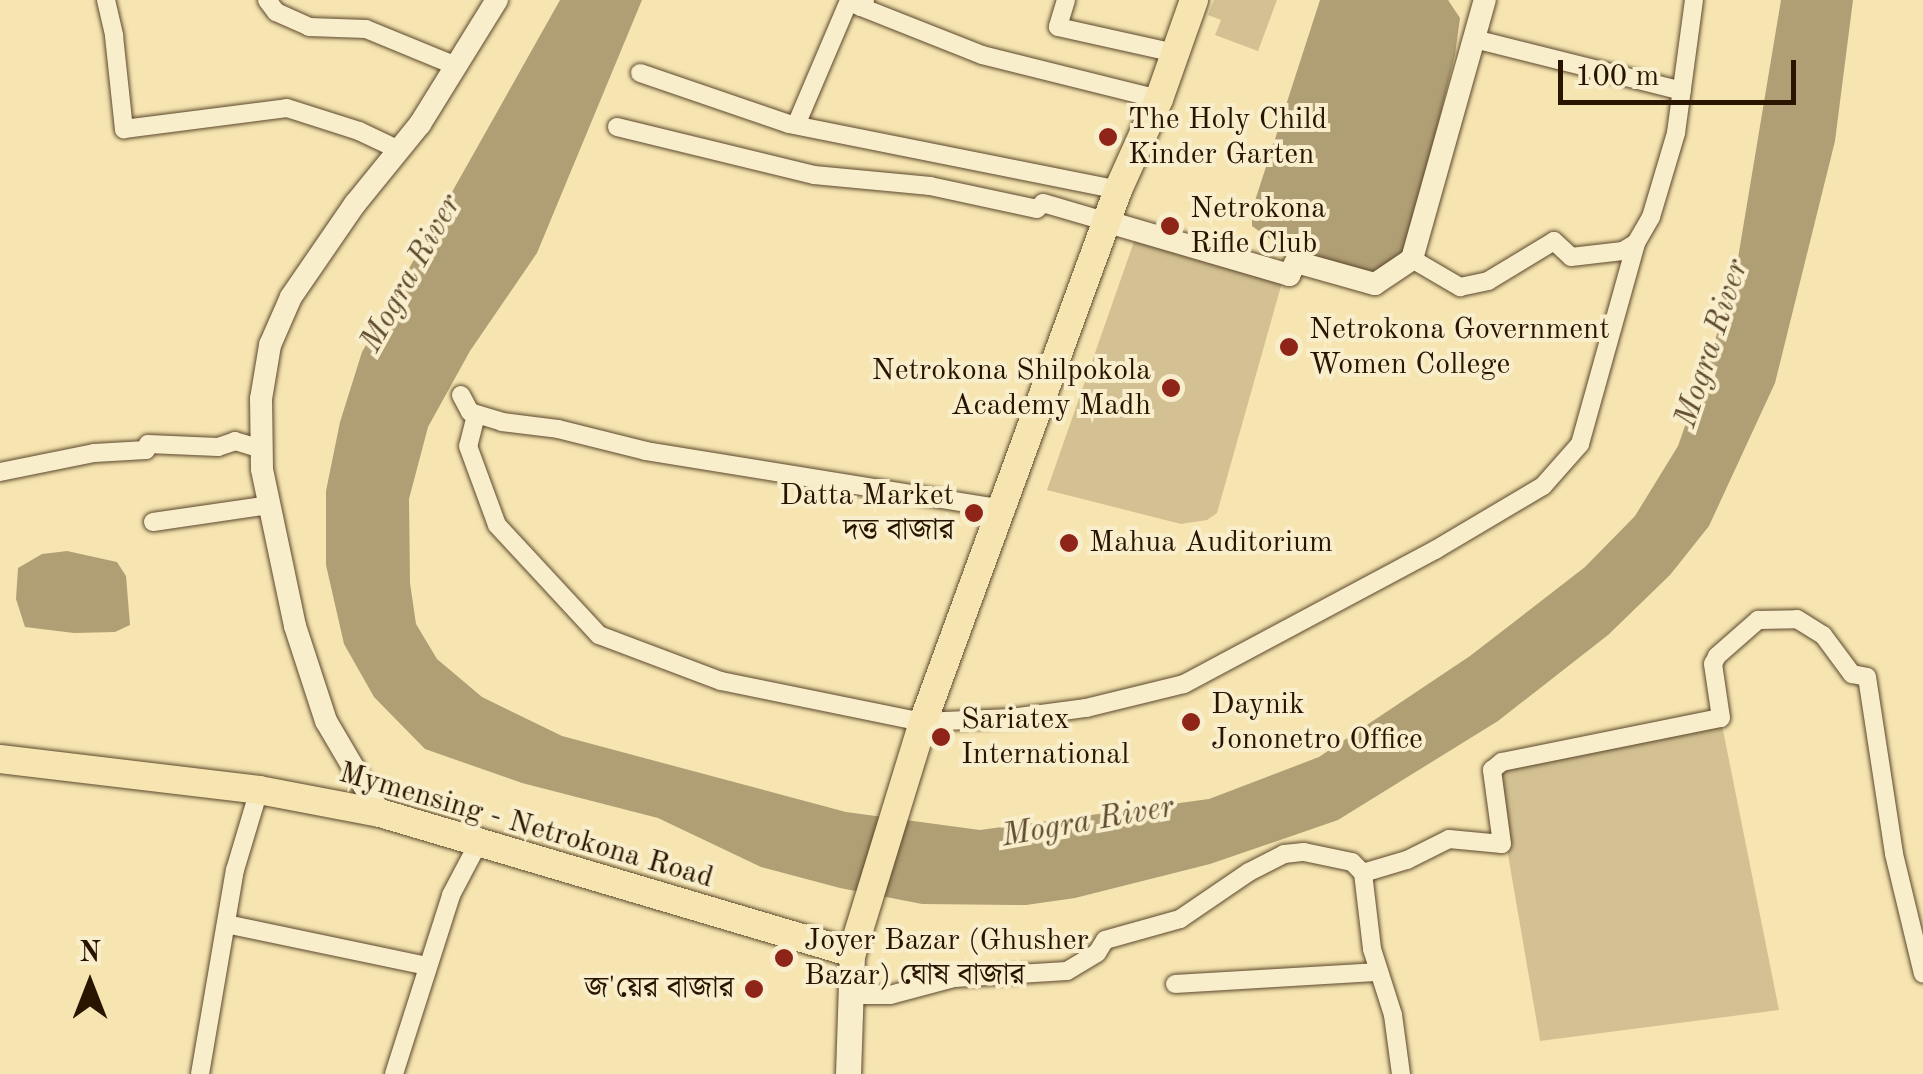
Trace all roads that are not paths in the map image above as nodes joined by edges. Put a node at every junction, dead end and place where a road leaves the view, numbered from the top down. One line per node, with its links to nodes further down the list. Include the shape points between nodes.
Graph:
1 (106, 0): 17 (street, via 124,129 287,108)
2 (267, 0): 11 (street, via 276,12 309,27 366,29)
3 (498, 0): 11 (street)
4 (1066, 0): 10 (street, via 1058,27)
5 (1194, 0): 10 (main road)
6 (1485, 0): 9 (street)
7 (1694, 0): 13 (street)
8 (855, 2): 14 (street, via 982,55); 15 (street)
9 (1474, 39): 13 (street); 21 (street)
10 (1175, 53): 14 (main road)
11 (456, 66): 17 (street)
12 (640, 73): 15 (street)
13 (1682, 91): 20 (street, via 1676,133)
14 (1159, 99): 18 (main road)
15 (796, 125): 18 (street)
16 (617, 128): 19 (street, via 814,175 930,186 1037,210 1043,203)
17 (399, 150): 24 (street, via 291,297 270,345)
18 (1118, 190): 19 (main road)
19 (1108, 222): 21 (street, via 1289,275 1296,262 1375,284); 27 (main road)
20 (1636, 243): 21 (street, via 1623,252 1572,257 1554,241 1488,282 1460,288); 29 (street, via 1580,444 1544,486 1184,684 1086,708)
21 (1412, 259)
22 (460, 395): 23 (street)
23 (476, 415): 27 (street, via 646,451); 29 (street, via 468,446 497,525 599,635 721,680)
24 (262, 449): 25 (street, via 235,441 218,447 148,444 146,450); 26 (street)
25 (0, 472)
26 (268, 505): 28 (street); 32 (street, via 326,721)
27 (1003, 509): 29 (main road)
28 (153, 522)
29 (920, 730): 36 (main road)
30 (0, 759): 31 (main road, Mymensing - Netrokona Road)
31 (259, 790): 32 (main road, Mymensing - Netrokona Road); 35 (street)
32 (380, 812): 33 (main road, Mymensing - Netrokona Road)
33 (479, 842): 36 (main road, Mymensing - Netrokona Road); 37 (street)
34 (1364, 873): 38 (street); 39 (street, via 1449,839 1502,844 1492,770 1502,762 1720,718 1716,656 1758,620 1797,619 1823,635 1852,674 1867,677 1894,854); 41 (street, via 1336,858 1284,854 1180,919 1105,940 1097,953 1067,971 954,978 890,994)
35 (226, 924): 37 (street); 42 (street)
36 (852, 953): 41 (main road)
37 (427, 966): 43 (street)
38 (1379, 972): 40 (street); 45 (street)
39 (1923, 974)
40 (1176, 984)
41 (848, 995): 44 (main road)
42 (200, 1074)
43 (394, 1074)
44 (848, 1074)
45 (1401, 1074)

